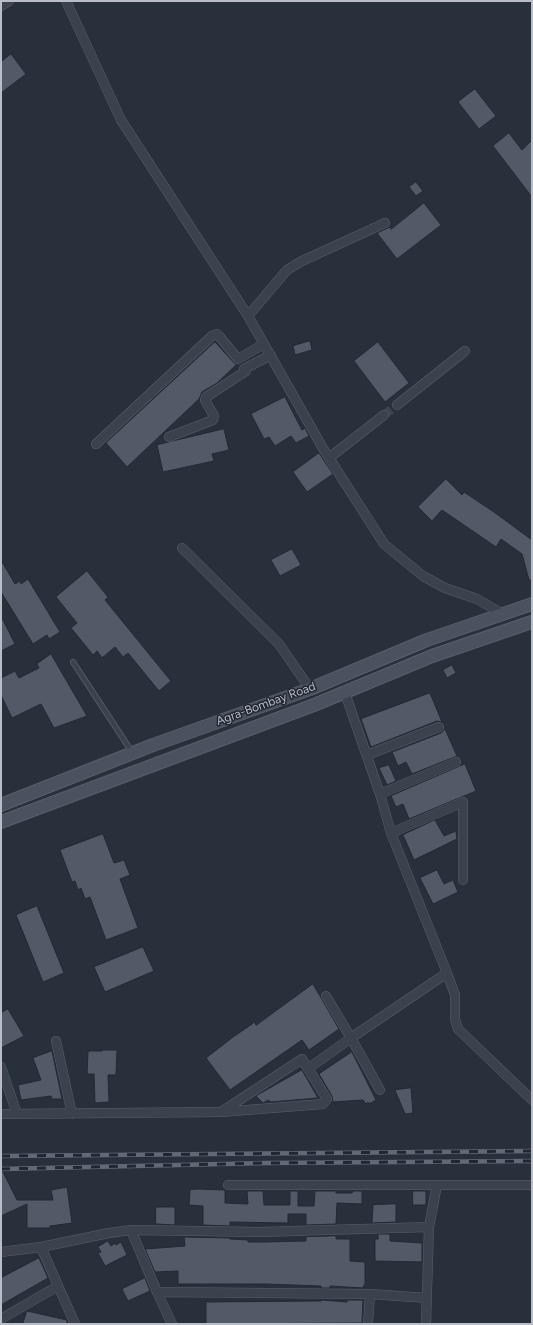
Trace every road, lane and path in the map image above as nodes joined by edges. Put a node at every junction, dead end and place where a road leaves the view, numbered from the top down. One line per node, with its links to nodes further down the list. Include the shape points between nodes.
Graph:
1 (9, 1): 3 (street)
2 (66, 1): 5 (street, via 121,120)
3 (1, 6)
4 (385, 224): 5 (street, via 302,260 287,270)
5 (248, 316): 6 (street)
6 (264, 344): 8 (street); 12 (street, via 238,359 217,334 212,336)
7 (465, 351): 9 (street)
8 (271, 355): 11 (street, via 244,369 246,372 206,397 205,400 214,416 213,420); 13 (street)
9 (397, 405)
10 (384, 415): 13 (street)
11 (169, 437)
12 (96, 444)
13 (329, 458): 16 (street, via 384,544 423,576 445,588 477,599)
14 (182, 548): 21 (street, via 279,644)
15 (532, 604): 16 (main road, Agra-Bombay Road)
16 (503, 614): 17 (main road, Agra-Bombay Road)
17 (485, 620): 19 (main road); 21 (main road, Agra-Bombay Road, via 428,640)
18 (532, 622): 19 (main road, Agra-Bombay Road)
19 (491, 636): 22 (main road, Agra-Bombay Road, via 432,656)
20 (73, 662): 24 (lane)
21 (310, 689): 24 (main road, Agra-Bombay Road)
22 (344, 693): 25 (street); 29 (main road, Agra-Bombay Road)
23 (439, 727): 25 (street)
24 (133, 753): 28 (main road, Agra-Bombay Road)
25 (366, 755): 27 (street)
26 (456, 762): 27 (street)
27 (380, 794): 30 (street)
28 (1, 805)
29 (1, 822)
30 (391, 833): 31 (street, via 463,802); 32 (street)
31 (463, 880)
32 (447, 973): 34 (street); 39 (street, via 455,995 455,1020 458,1029)
33 (326, 996): 34 (street)
34 (351, 1038): 37 (street); 38 (street)
35 (56, 1041): 43 (street)
36 (1, 1067): 42 (street)
37 (309, 1068): 40 (street, via 302,1059); 40 (street, via 327,1099 323,1104)
38 (380, 1090)
39 (532, 1100)
40 (221, 1112): 43 (street)
41 (1, 1114): 42 (street)
42 (17, 1114): 43 (street)
43 (72, 1114)
44 (228, 1185): 45 (street)
45 (437, 1185): 46 (street); 47 (street)
46 (532, 1185)
47 (429, 1227): 48 (street, via 260,1232); 54 (street)
48 (130, 1230): 49 (street); 52 (street)
49 (41, 1247): 50 (street); 51 (street)
50 (1, 1252)
51 (58, 1286): 55 (street); 56 (street)
52 (156, 1292): 53 (street); 57 (street)
53 (370, 1294): 54 (street); 58 (street)
54 (427, 1298): 59 (street)
55 (1, 1319)
56 (75, 1324)
57 (172, 1324)
58 (368, 1324)
59 (426, 1324)

